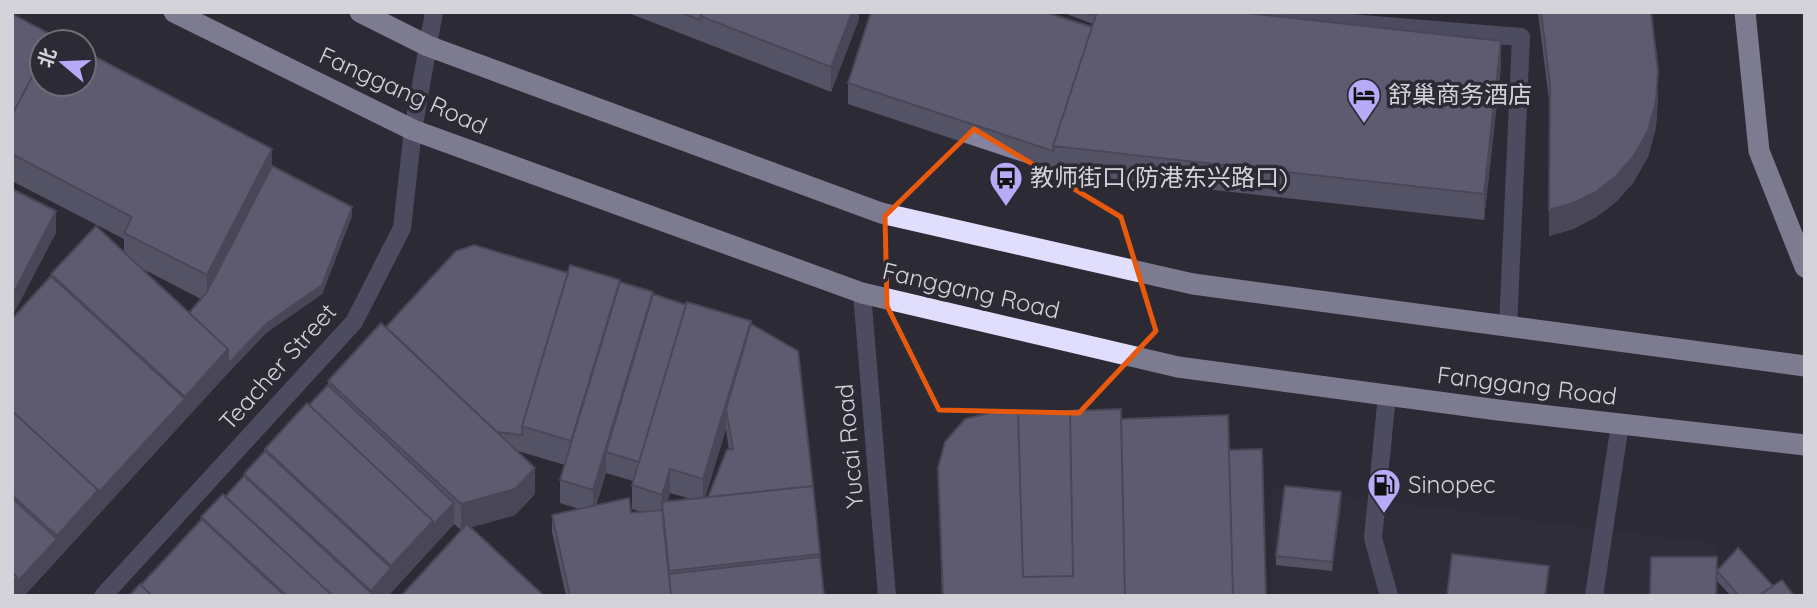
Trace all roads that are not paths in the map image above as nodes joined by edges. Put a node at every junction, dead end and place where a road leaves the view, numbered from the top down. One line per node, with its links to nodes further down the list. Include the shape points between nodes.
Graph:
1 (174, 12): 8 (highway, Fanggang Road)
2 (360, 12): 7 (highway)
3 (434, 12): 7 (street, Teacher Street)
4 (1745, 12): 9 (highway, via 1759,150)
5 (1258, 16): 6 (street)
6 (1380, 19): 11 (street, via 1521,37)
7 (428, 46): 8 (street, Teacher Street); 11 (highway, via 881,213 1193,284)
8 (413, 130): 10 (highway, Fanggang Road); 16 (street, Teacher Street, via 402,228 354,322)
9 (1805, 267)
10 (862, 293): 13 (highway, Fanggang Road, via 1178,367); 17 (street, Yucai Road)
11 (1508, 327): 12 (highway)
12 (1805, 366)
13 (1387, 396): 14 (highway, Fanggang Road); 18 (street, via 1373,538)
14 (1620, 424): 15 (highway, Fanggang Road); 19 (street)
15 (1805, 445)
16 (103, 596)
17 (887, 596)
18 (1389, 596)
19 (1594, 596)

